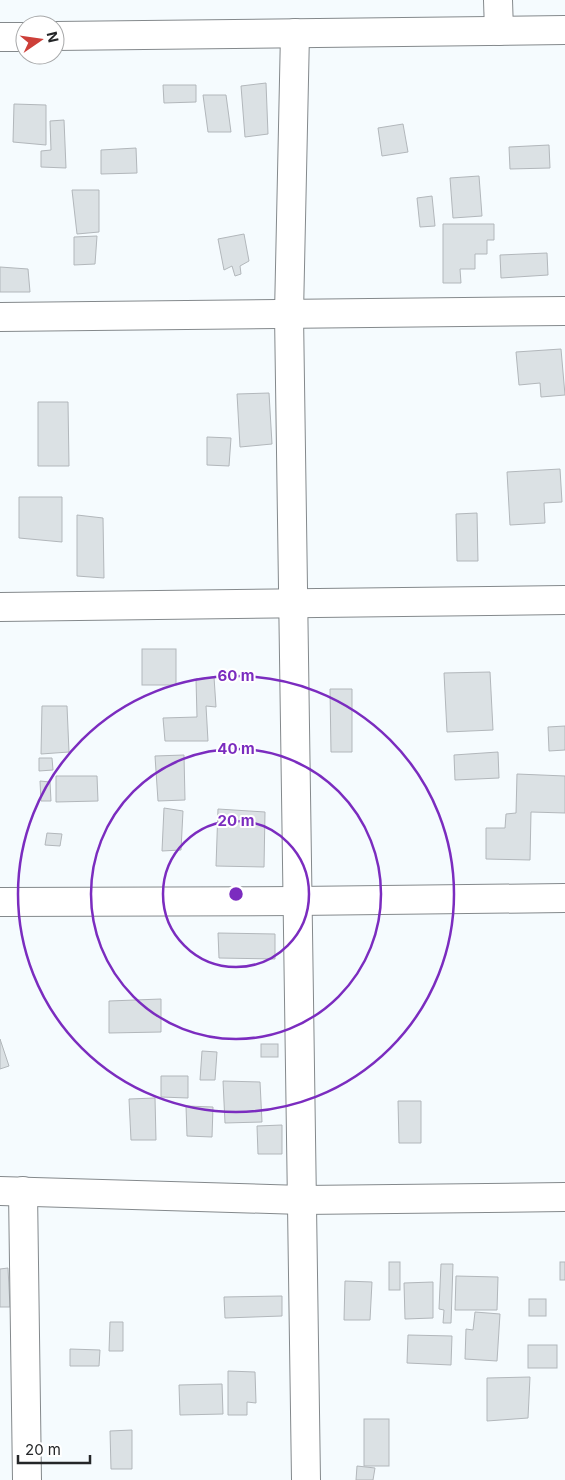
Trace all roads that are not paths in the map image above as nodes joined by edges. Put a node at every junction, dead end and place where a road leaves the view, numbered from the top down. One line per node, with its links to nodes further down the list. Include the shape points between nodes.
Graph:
1 (498, 0): 3 (street)
2 (565, 30): 3 (street)
3 (498, 31): 4 (street)
4 (295, 33): 5 (street); 9 (street)
5 (65, 36)
6 (0, 37): 7 (street)
7 (15, 37)
8 (565, 311): 9 (street)
9 (289, 314): 10 (street); 12 (street)
10 (0, 317)
11 (565, 600): 12 (street)
12 (293, 604): 13 (street); 15 (street)
13 (0, 607)
14 (565, 898): 15 (street)
15 (298, 901): 16 (street); 19 (street)
16 (0, 902)
17 (11, 1191): 19 (street); 20 (street)
18 (565, 1197): 19 (street)
19 (302, 1200): 21 (street)
20 (27, 1480)
21 (306, 1480)

